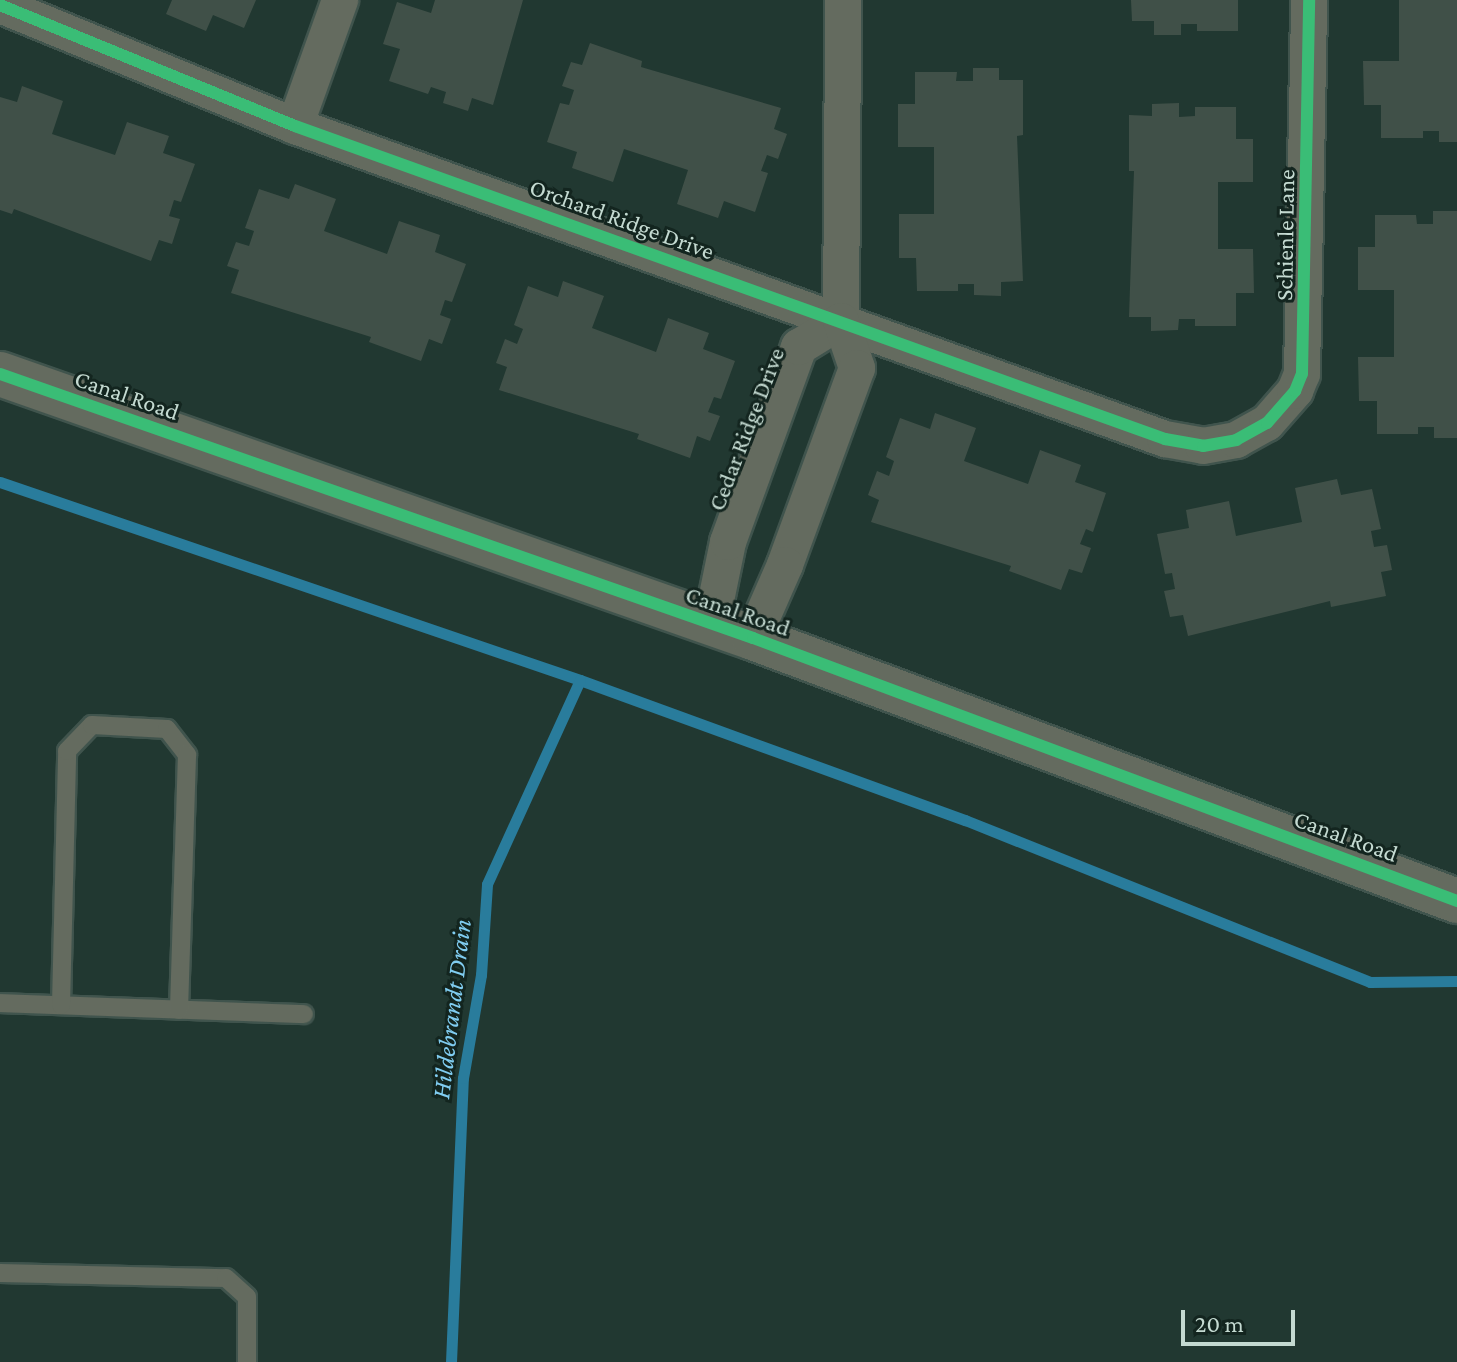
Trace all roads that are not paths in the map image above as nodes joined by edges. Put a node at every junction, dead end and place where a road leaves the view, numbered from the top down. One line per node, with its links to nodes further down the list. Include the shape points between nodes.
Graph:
1 (340, 0): 5 (street)
2 (843, 0): 6 (street)
3 (1309, 0): 8 (street, Schienle Lane, via 1302,374 1295,391 1267,423)
4 (0, 5): 5 (street, Orchard Ridge Drive)
5 (295, 126): 6 (street, Orchard Ridge Drive)
6 (841, 321): 8 (street, Orchard Ridge Drive, via 1165,439 1203,446); 9 (street, Cedar Ridge Drive, via 799,347 728,542); 10 (street, via 857,368)
7 (0, 374): 9 (street, Canal Road)
8 (1236, 440)
9 (711, 625): 10 (street, Canal Road)
10 (753, 638): 11 (street, Canal Road)
11 (1457, 901)
12 (0, 1003): 13 (lane)
13 (61, 1005): 14 (lane); 14 (lane, via 67,751 92,725 167,729 187,755)
14 (179, 1010): 15 (lane)
15 (304, 1014)
16 (0, 1273): 17 (lane, via 226,1278 247,1297)
17 (247, 1362)

